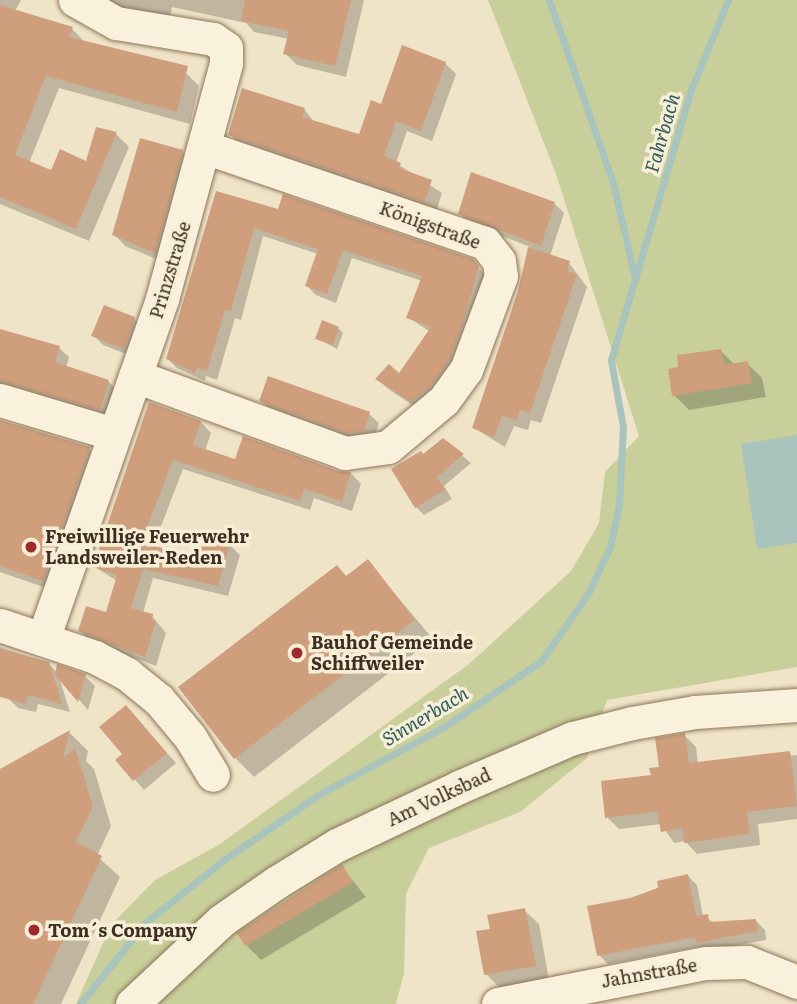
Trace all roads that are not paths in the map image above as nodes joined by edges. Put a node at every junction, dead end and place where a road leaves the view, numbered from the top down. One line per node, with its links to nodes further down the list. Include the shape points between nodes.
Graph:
1 (75, 0): 2 (street, Prinzstraße, via 116,23 196,33 226,48)
2 (205, 147): 3 (street, Prinzstraße); 3 (street, Königstraße, via 485,243 499,261 501,276 466,370 435,408 388,447 345,453)
3 (135, 376): 5 (street, Prinzstraße)
4 (0, 400): 5 (street)
5 (114, 435): 7 (street, Prinzstraße)
6 (0, 625): 7 (street)
7 (43, 639): 9 (street, via 127,674 159,700 190,737)
8 (797, 705): 11 (street, Am Volksbad, via 695,712 632,723 573,738 459,787 337,845 276,882 222,920)
9 (213, 775)
10 (797, 982): 12 (street, Jahnstraße, via 747,962 706,963)
11 (132, 1004)
12 (498, 1004)

